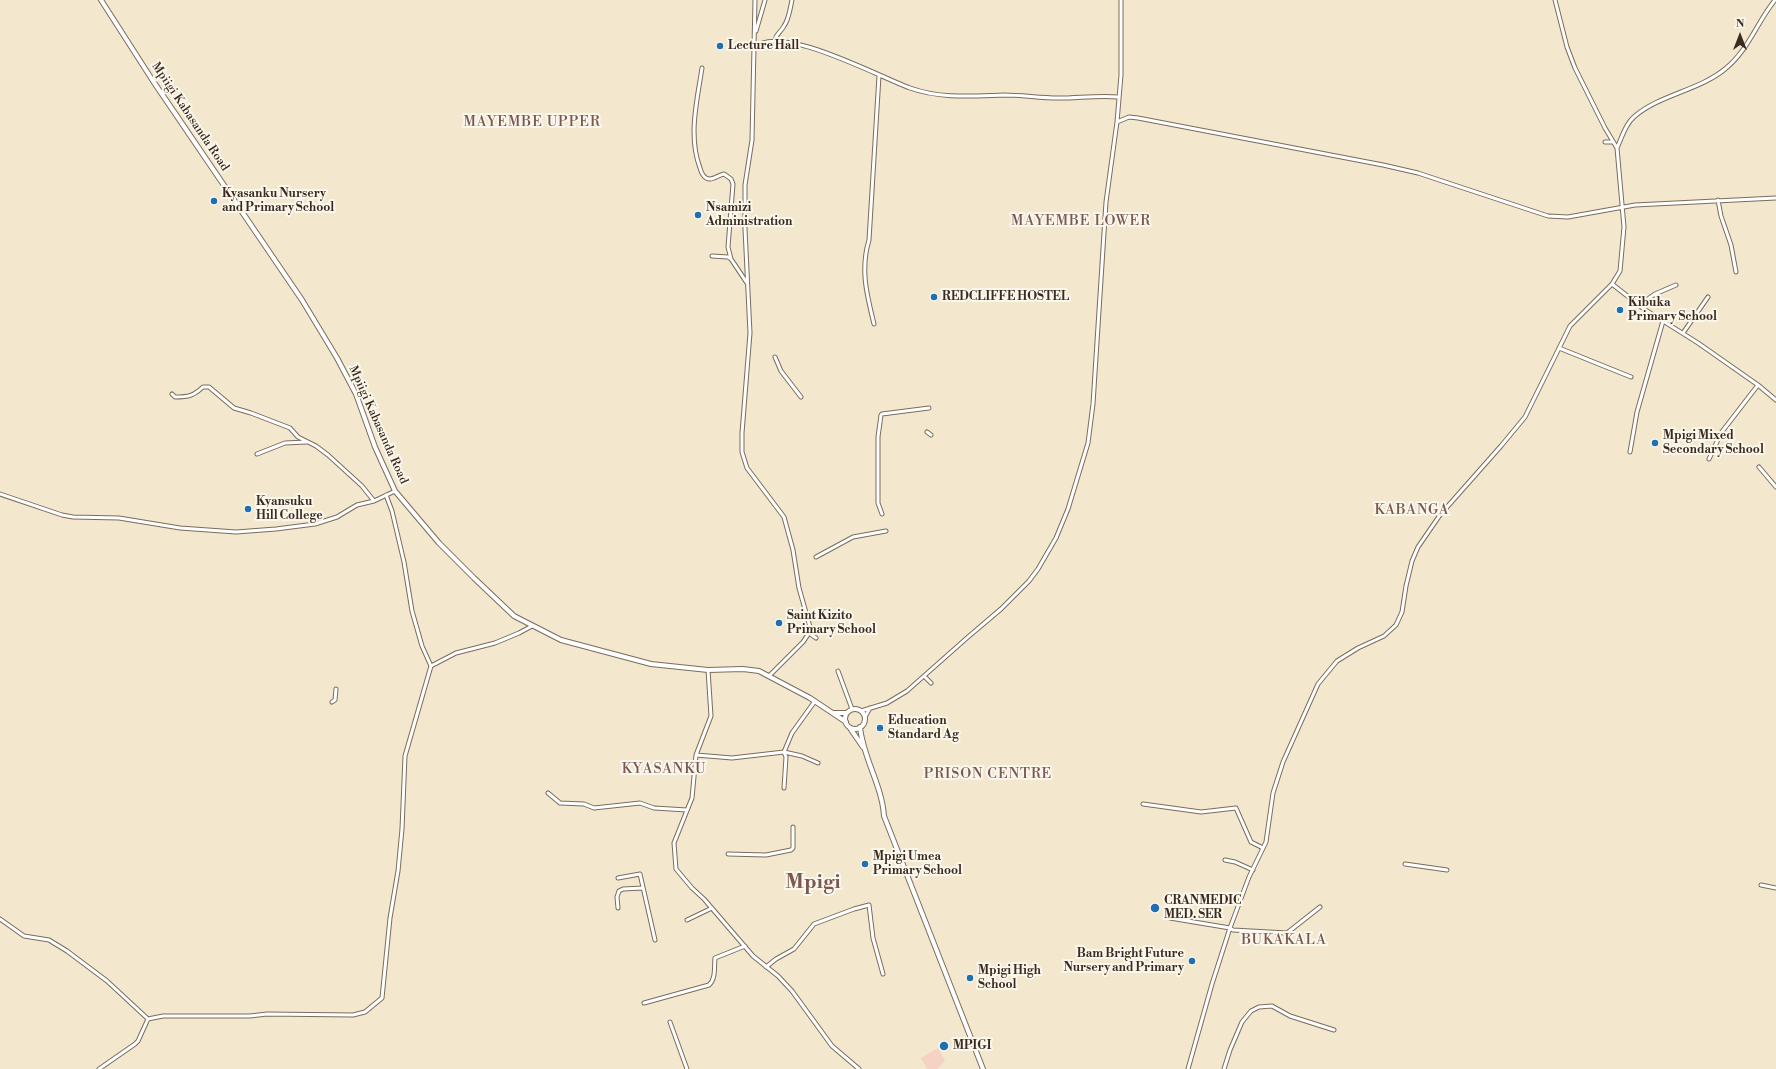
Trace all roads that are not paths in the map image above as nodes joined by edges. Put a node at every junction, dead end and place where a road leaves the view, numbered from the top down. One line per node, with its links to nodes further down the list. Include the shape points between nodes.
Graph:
1 (100, 0): 49 (main road, Mpiigi Kabasanda Road, via 322,332 356,394 375,447)
2 (755, 0): 9 (street)
3 (765, 0): 9 (street)
4 (792, 0): 10 (street, via 788,18)
5 (1121, 0): 14 (street)
6 (1555, 0): 17 (street, via 1563,34 1576,68)
7 (1774, 1): 8 (street); 18 (street, via 1737,59 1713,77 1635,116)
8 (1776, 6)
9 (755, 34): 11 (street)
10 (774, 40): 11 (street, via 767,40); 13 (street, via 808,46)
11 (754, 48): 25 (street, via 752,140 745,185)
12 (702, 68): 23 (street, via 694,128 696,158 701,173 706,178 724,174 733,184 728,247)
13 (879, 76): 14 (street, via 911,88 950,96); 31 (street, via 869,240 865,252 865,287)
14 (1119, 97): 15 (street)
15 (1117, 122): 21 (street, via 1129,117 1138,118 1383,165 1418,173 1548,216 1568,217); 63 (street, via 1106,202 1090,429 1068,509 1056,538 1028,582)
16 (1605, 142): 17 (street)
17 (1613, 142): 18 (street)
18 (1617, 148): 21 (street)
19 (1776, 198): 20 (street)
20 (1718, 200): 21 (street); 24 (street)
21 (1622, 208): 26 (street, via 1622,263)
22 (712, 256): 23 (street)
23 (731, 259): 25 (street)
24 (1736, 272)
25 (748, 283): 57 (street, via 750,333 742,452 747,468 784,517 799,588 809,621)
26 (1612, 284): 29 (street); 33 (street, via 1570,326)
27 (1676, 285): 29 (street, via 1660,291)
28 (1708, 297): 32 (street)
29 (1639, 305): 30 (street)
30 (1663, 321): 32 (street); 44 (street, via 1636,412)
31 (874, 324)
32 (1683, 333): 36 (street)
33 (1559, 348): 35 (street); 85 (street, via 1525,417 1440,515 1418,546 1412,560 1402,612 1396,625 1384,636 1337,661 1318,684 1282,762 1273,793)
34 (775, 357): 38 (street)
35 (1631, 377)
36 (1758, 385): 39 (street); 46 (street, via 1721,433)
37 (172, 394): 43 (street, via 175,397 191,396 203,387 209,387 234,408 290,428)
38 (800, 397)
39 (1776, 400)
40 (929, 408): 53 (street, via 881,415 878,437 878,503)
41 (927, 432): 42 (street)
42 (931, 435)
43 (307, 442): 45 (street, via 285,443); 52 (street, via 328,455 362,486)
44 (1630, 452)
45 (257, 454)
46 (1709, 459)
47 (1759, 467): 48 (street)
48 (1776, 487)
49 (395, 491): 51 (street); 56 (main road, Mpiigi Kabasanda Road, via 435,539 474,578 514,616)
50 (0, 494): 52 (street, via 73,517 119,518 180,528 236,532 315,524 345,513 357,505)
51 (386, 495): 52 (street); 59 (street, via 404,562 412,611)
52 (374, 501)
53 (882, 514)
54 (886, 531): 55 (street, via 852,537)
55 (816, 557)
56 (532, 626): 59 (street, via 495,642 456,653); 60 (main road, Mpiigi Kabasanda Road, via 561,640 651,664)
57 (809, 633): 58 (street); 62 (street)
58 (816, 638)
59 (431, 666): 107 (street, via 405,756 398,872 390,918 382,998 366,1012 353,1015 163,1016)
60 (708, 670): 62 (main road, Mpiigi Kabasanda Road, via 743,669 759,671); 78 (street, via 711,716)
61 (838, 671): 69 (street)
62 (768, 676): 66 (main road, Mpiigi Kabasanda Road)
63 (925, 677): 64 (street); 68 (street, via 887,703)
64 (931, 684)
65 (336, 689): 67 (street, via 335,700)
66 (815, 701): 71 (main road, Mpiigi Kabasanda Road); 77 (street, via 792,733)
67 (332, 702)
68 (870, 708): 70 (street); 73 (street)
69 (852, 709): 70 (main road); 72 (main road)
70 (861, 711): 73 (main road)
71 (833, 713): 72 (main road); 74 (main road, Mpiigi Kabasanda Road)
72 (847, 713): 74 (main road)
73 (864, 717): 75 (main road)
74 (847, 724): 75 (main road); 76 (main road, Mpiigi Kabasanda Road)
75 (860, 727): 76 (main road, Mpiigi Kabasanda Road)
76 (865, 751): 113 (main road, Mpiigi Kabasanda Road, via 883,802 884,816)
77 (784, 752): 78 (street, via 732,758); 79 (street); 80 (street)
78 (696, 754): 83 (street, via 694,794)
79 (818, 763)
80 (784, 788)
81 (548, 793): 83 (street, via 560,803 584,804 594,808 640,803 654,808)
82 (1143, 804): 85 (street, via 1201,812 1236,808 1251,842)
83 (687, 810): 97 (street, via 674,843 676,869)
84 (793, 827): 86 (street, via 791,850 766,855)
85 (1263, 848): 89 (street)
86 (728, 854)
87 (1225, 860): 89 (street)
88 (1405, 864): 90 (street)
89 (1253, 870): 101 (street)
90 (1447, 870)
91 (618, 878): 93 (street, via 640,874)
92 (1761, 885): 94 (street)
93 (643, 888): 96 (street, via 619,891); 102 (street)
94 (1776, 888)
95 (1320, 907): 101 (street, via 1287,932)
96 (618, 908)
97 (712, 908): 100 (street); 103 (street)
98 (1170, 918): 101 (street)
99 (0, 919): 107 (street, via 24,936 49,940 66,951 107,981)
100 (687, 920)
101 (1230, 928): 114 (street)
102 (655, 940)
103 (745, 946): 104 (street); 106 (street, via 715,958 714,977 709,985)
104 (766, 967): 105 (street, via 794,949 814,924 854,908 869,906 873,938); 112 (street, via 792,991 832,1046)
105 (883, 974)
106 (644, 1003)
107 (148, 1019): 110 (street, via 138,1041)
108 (670, 1022): 111 (street)
109 (1334, 1030): 115 (street, via 1290,1016 1272,1006 1259,1007 1251,1011 1242,1022)
110 (100, 1069)
111 (687, 1069)
112 (859, 1069)
113 (983, 1069)
114 (1188, 1069)
115 (1224, 1069)

